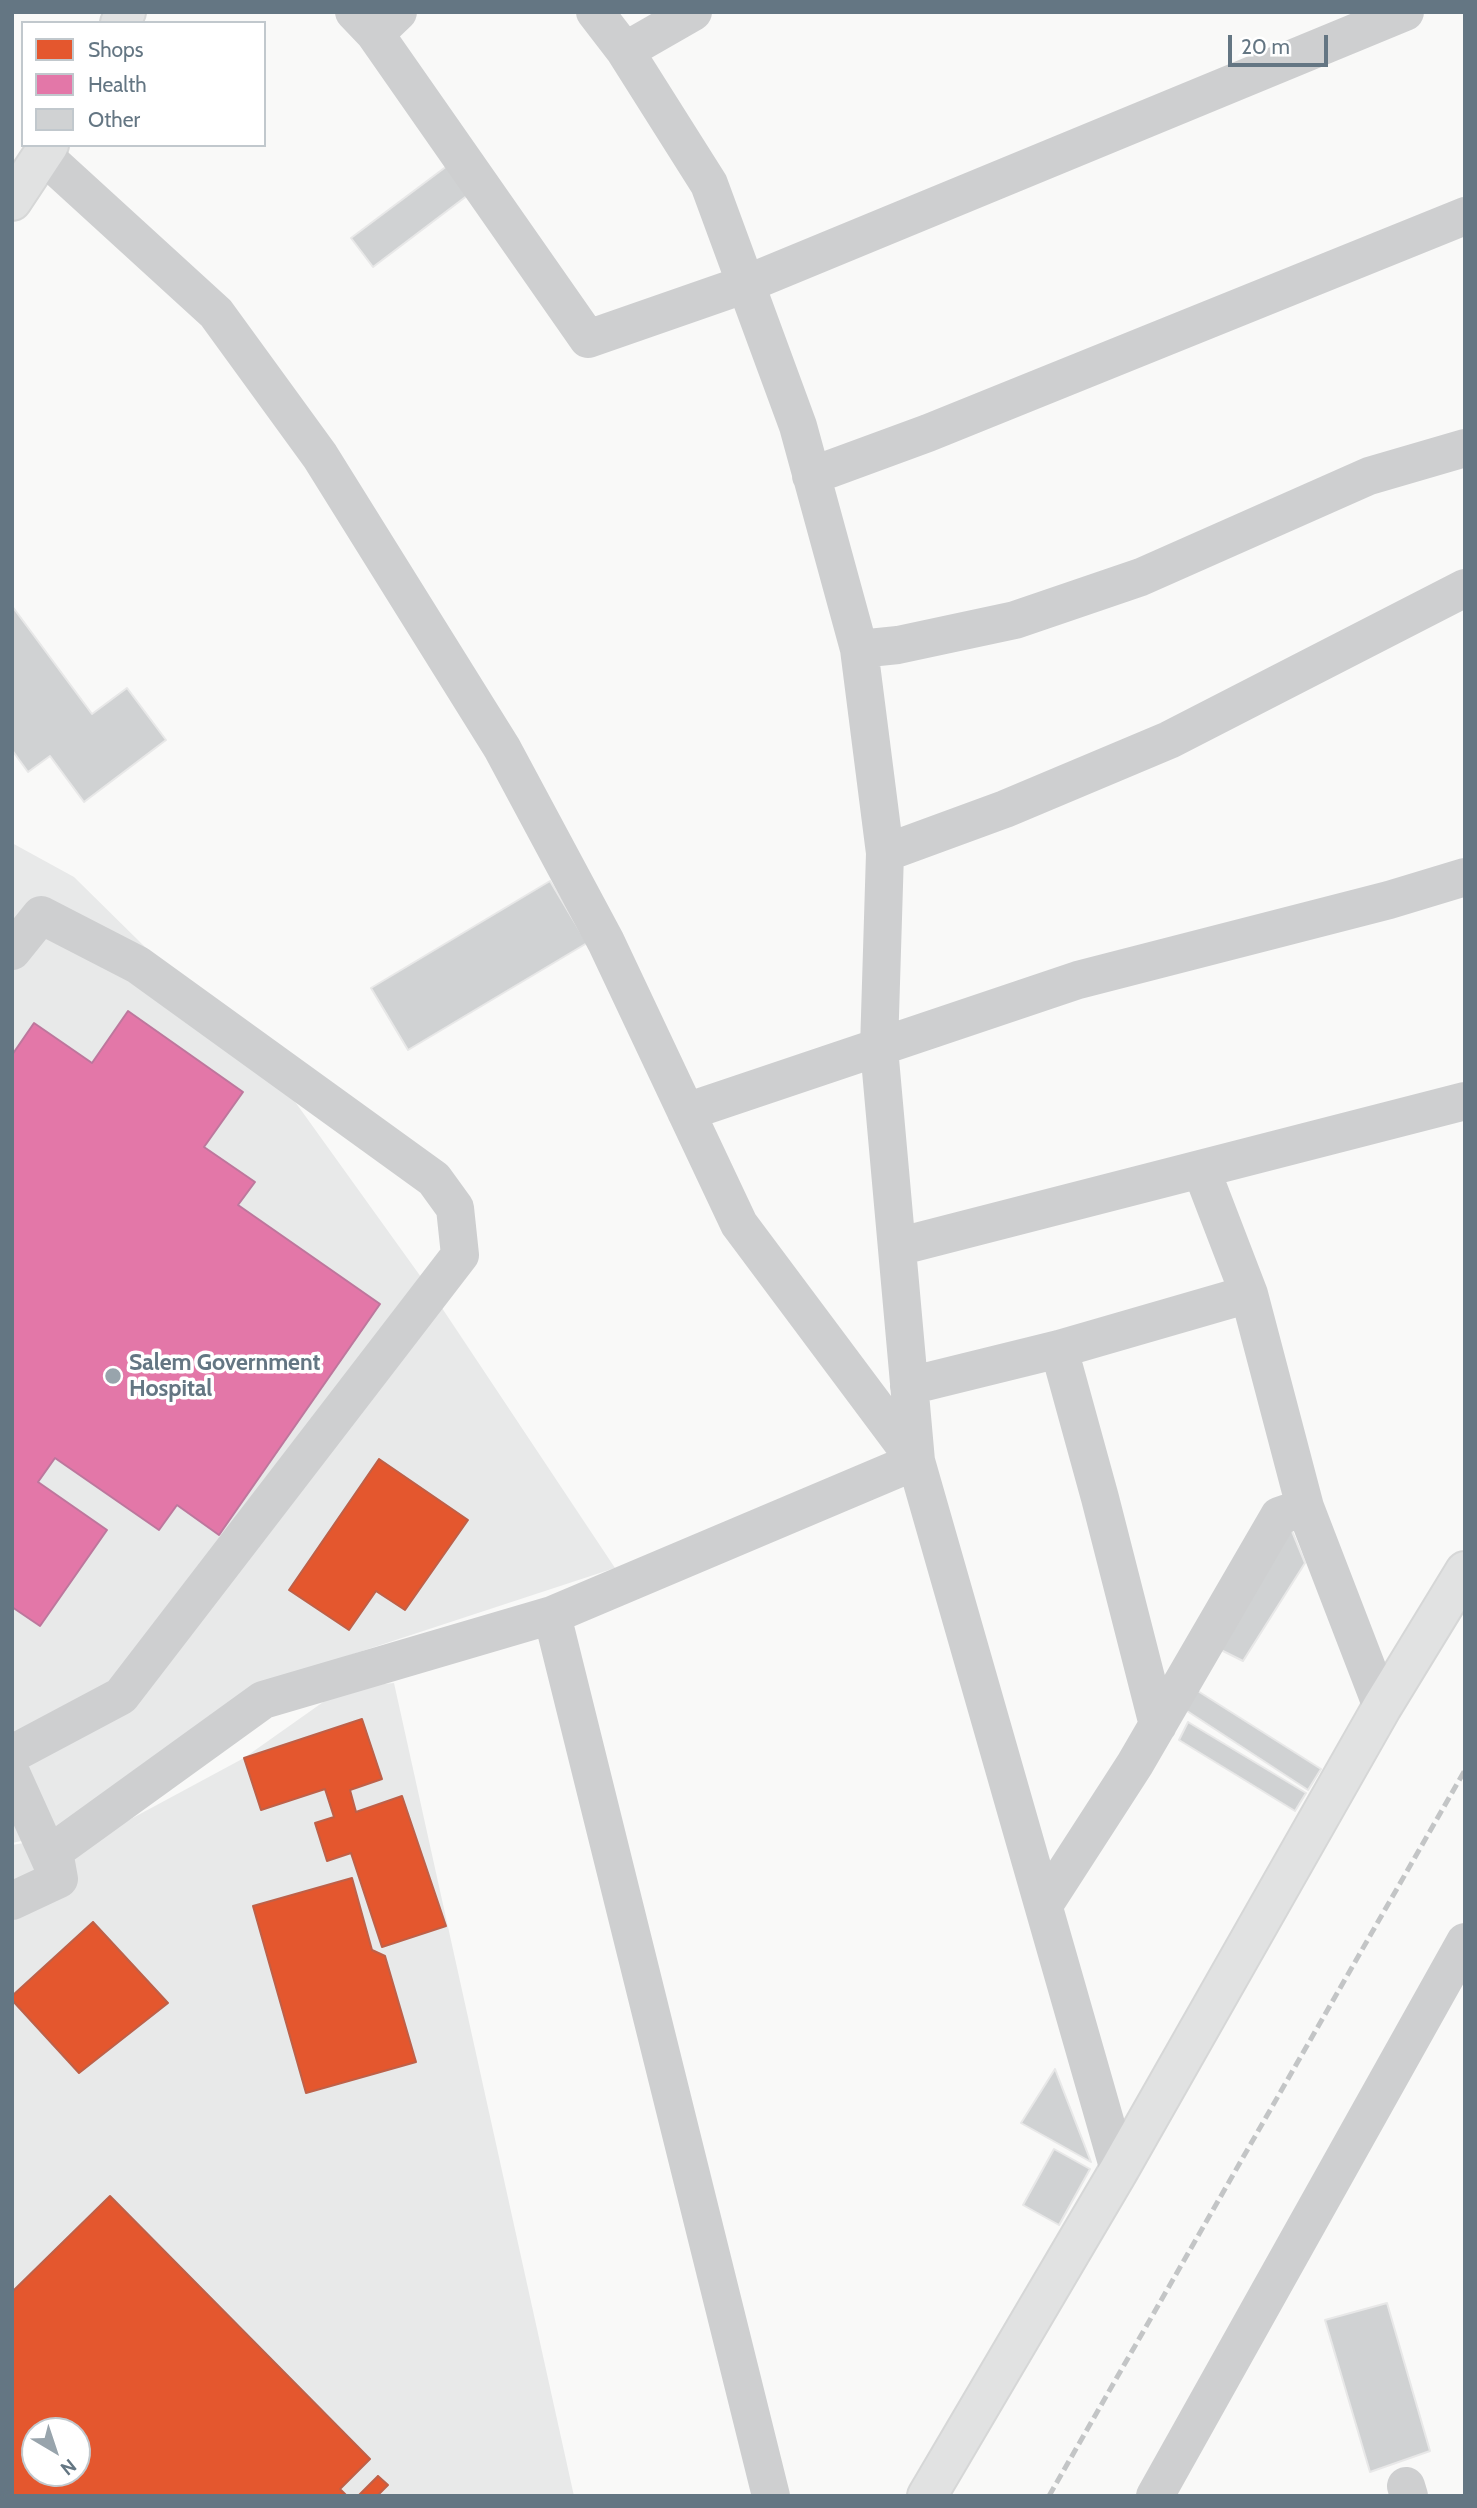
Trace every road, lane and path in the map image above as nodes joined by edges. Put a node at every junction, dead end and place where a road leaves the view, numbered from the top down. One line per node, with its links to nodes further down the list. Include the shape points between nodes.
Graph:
1 (595, 12): 5 (street)
2 (693, 12): 5 (street)
3 (1400, 13): 9 (street)
4 (376, 19): 9 (street, via 588,339)
5 (625, 51): 9 (street, via 709,184)
6 (46, 150): 7 (street); 19 (street, via 216,313 320,456 502,747 606,942)
7 (12, 201)
8 (1465, 216): 11 (street)
9 (746, 284): 11 (street, via 798,426)
10 (1465, 447): 13 (street, via 1369,476 1141,577 1015,620)
11 (811, 476): 13 (street)
12 (1465, 588): 14 (street, via 1170,740)
13 (859, 649): 14 (street)
14 (885, 853): 17 (street)
15 (1465, 877): 17 (street, via 1078,980)
16 (12, 951): 31 (street, via 41,915 138,965 434,1179 455,1208 460,1255 121,1696)
17 (880, 1048): 19 (street); 21 (street)
18 (1465, 1101): 20 (street)
19 (686, 1112): 25 (street, via 739,1224)
20 (1201, 1169): 21 (street); 22 (street)
21 (897, 1247): 24 (street)
22 (1249, 1294): 23 (street); 26 (street)
23 (1059, 1349): 24 (street); 30 (street)
24 (909, 1386): 25 (street)
25 (916, 1461): 28 (street); 35 (street)
26 (1304, 1507): 29 (street); 30 (street, via 1279,1516)
27 (1465, 1571): 29 (street)
28 (552, 1615): 33 (street, via 263,1700 54,1852); 38 (street)
29 (1382, 1707): 37 (street)
30 (1158, 1725): 35 (street)
31 (12, 1754)
32 (12, 1775): 33 (street)
33 (59, 1879): 34 (street)
34 (12, 1901)
35 (1044, 1905): 37 (street)
36 (1465, 1941): 40 (street)
37 (1119, 2170): 39 (street)
38 (771, 2496)
39 (927, 2496)
40 (1155, 2496)

